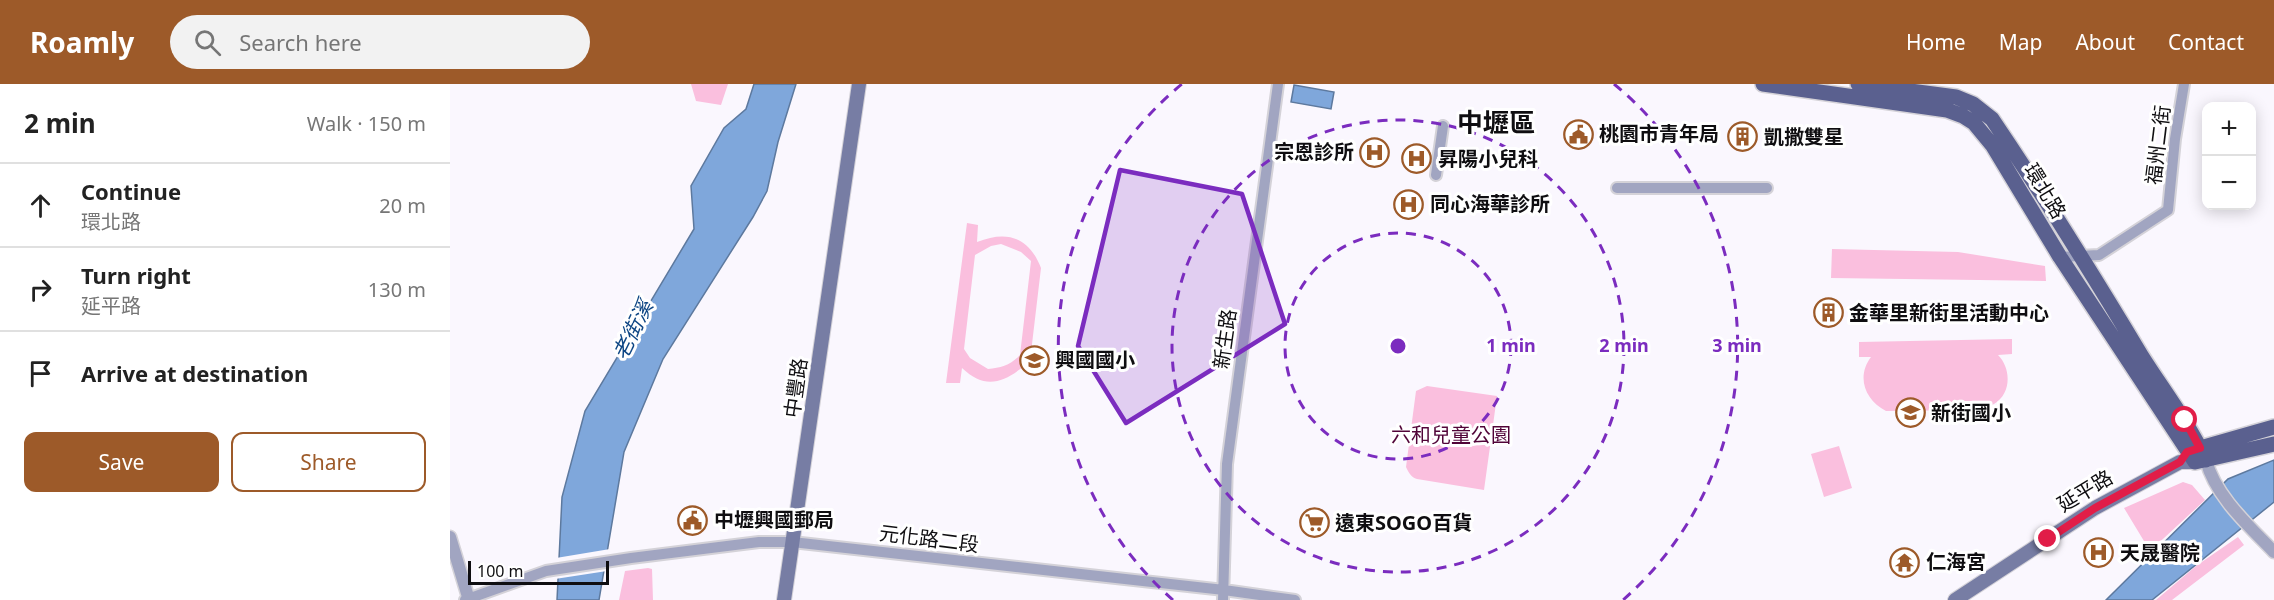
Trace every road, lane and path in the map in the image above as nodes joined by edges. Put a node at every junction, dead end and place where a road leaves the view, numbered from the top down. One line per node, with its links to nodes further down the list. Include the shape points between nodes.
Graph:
1 (859, 84): 16 (main road, 中豐路)
2 (1278, 84): 18 (street, 新生路, via 1227,464)
3 (1763, 84): 11 (main road, 環北路, via 1947,110 1963,116 1993,146)
4 (1858, 84): 10 (main road, 環北路, via 1973,104 1992,119)
5 (2184, 84): 10 (street, 福州二街, via 2168,210 2099,255)
6 (1443, 126): 7 (street)
7 (1436, 175)
8 (1617, 188): 9 (street)
9 (1767, 188)
10 (2081, 256): 11 (street); 14 (main road, 環北路, via 2185,420)
11 (2060, 257): 14 (main road, 環北路)
12 (2274, 428): 14 (main road, 延平路)
13 (2274, 444): 14 (main road, 延平路)
14 (2196, 460): 17 (street); 22 (main road, 延平路, via 2095,508)
15 (450, 537): 19 (street)
16 (792, 542): 18 (street, 元化路二段); 19 (street, 元化路二段, via 759,542 546,571); 20 (main road, 中豐路)
17 (2274, 552)
18 (1224, 595): 21 (street, 元化路二段)
19 (468, 599)
20 (784, 600)
21 (1295, 600)
22 (1955, 600)

